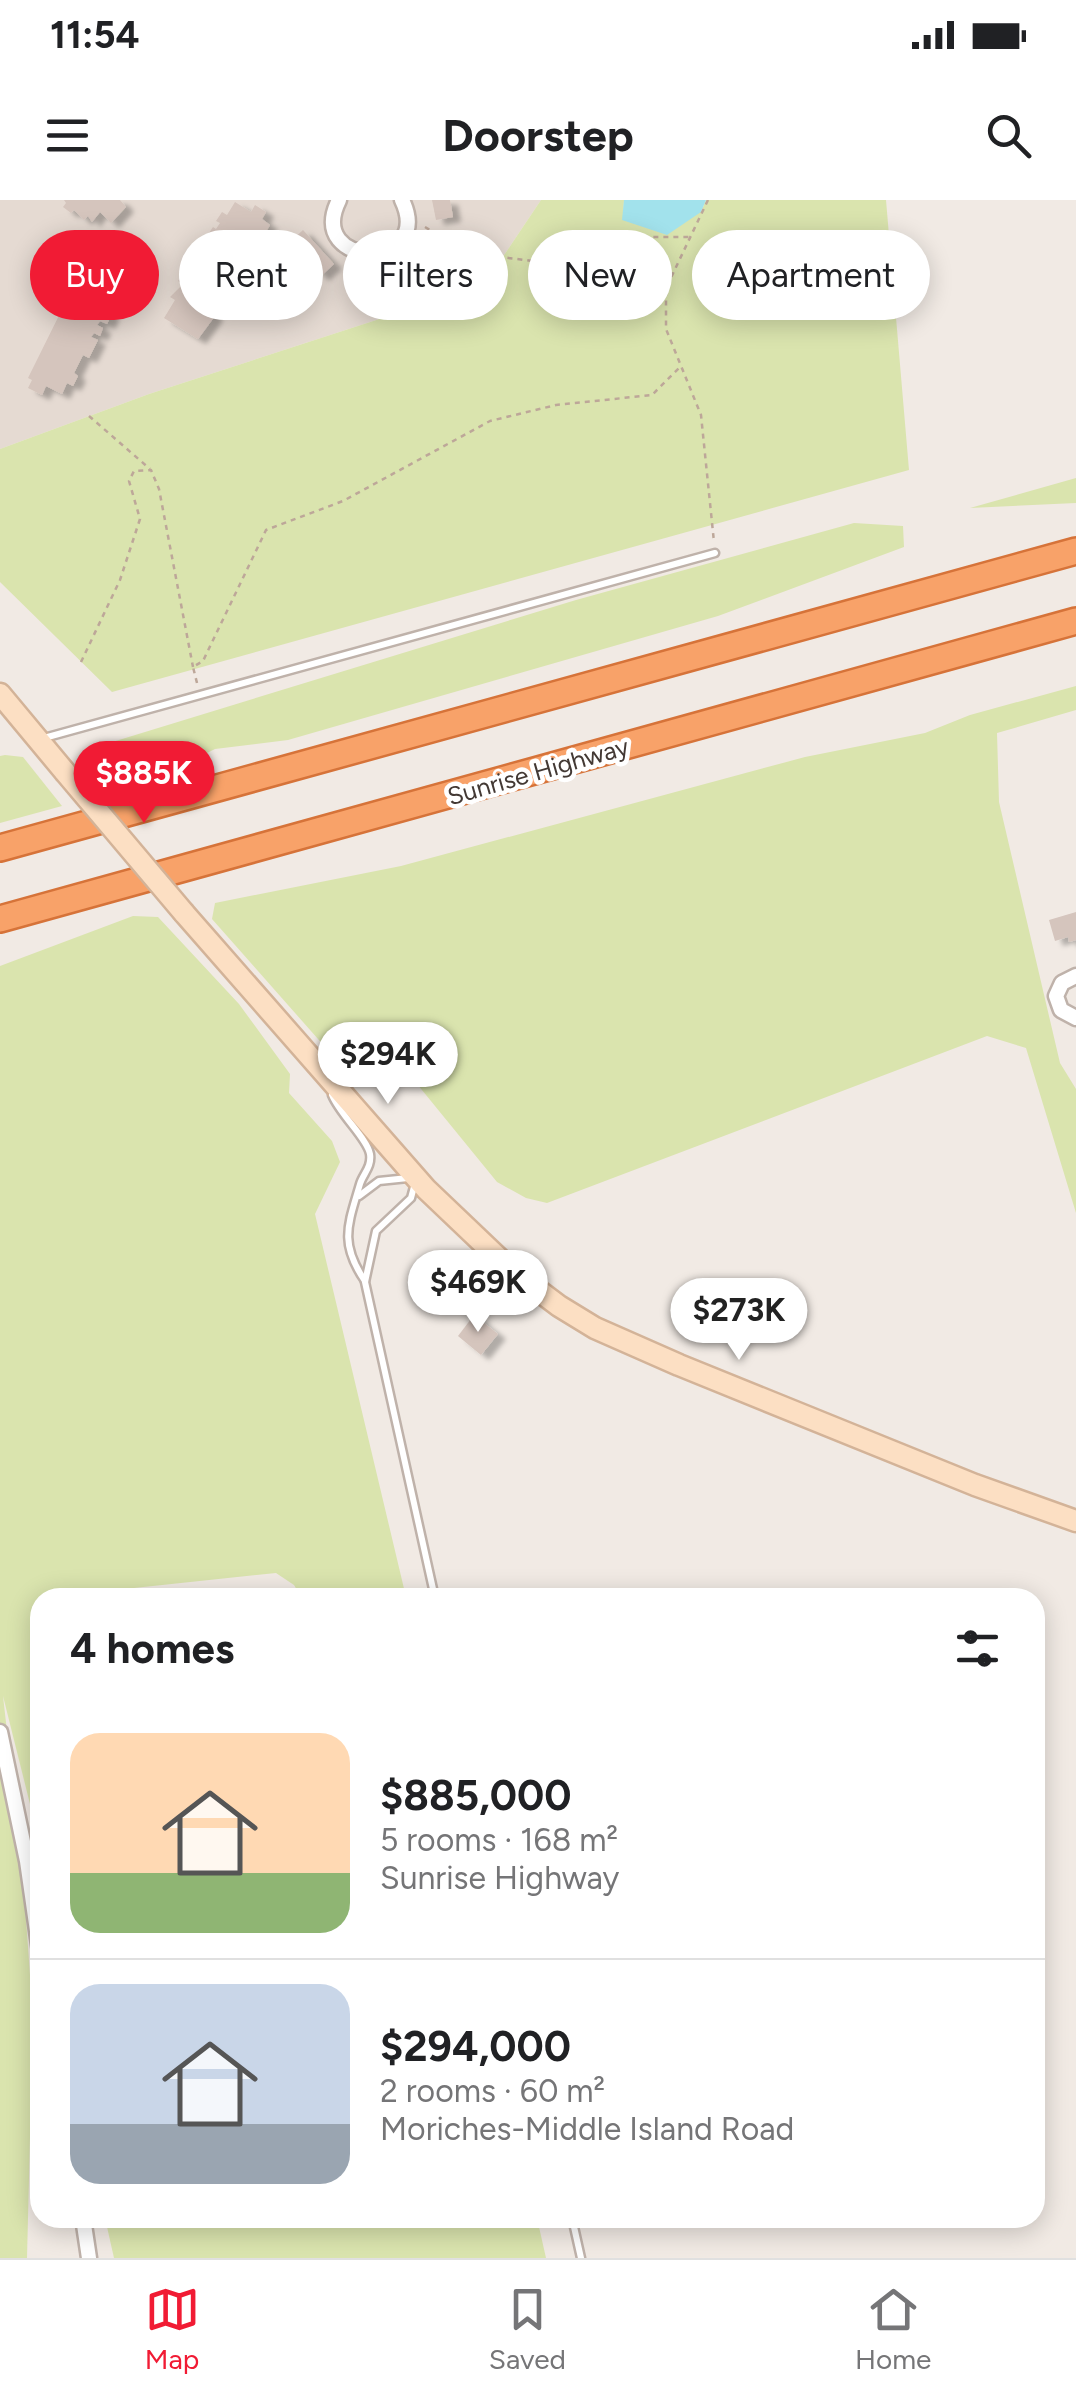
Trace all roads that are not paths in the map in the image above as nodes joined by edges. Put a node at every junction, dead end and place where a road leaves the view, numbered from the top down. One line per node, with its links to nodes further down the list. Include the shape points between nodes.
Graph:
1 (402, 200): 2 (street, via 407,226 400,242 370,256 341,241)
2 (332, 202)
3 (1076, 551): 8 (highway)
4 (716, 553): 7 (lane)
5 (1076, 621): 9 (highway, Sunrise Highway)
6 (0, 694): 7 (main road)
7 (38, 740): 12 (main road, bridge)
8 (0, 848)
9 (0, 918)
10 (1076, 976): 11 (street, via 1056,996 1061,1010)
11 (1076, 1018)
12 (322, 1068): 13 (main road); 14 (lane, via 337,1108 370,1154)
13 (416, 1178): 14 (lane, via 379,1181); 15 (lane, via 410,1198 376,1231); 16 (main road, via 510,1269 595,1328)
14 (359, 1196): 15 (lane, via 347,1231 351,1260)
15 (366, 1282): 17 (lane)
16 (1076, 1522)
17 (433, 1588)
18 (0, 1732): 19 (street)
19 (30, 1876)
20 (84, 2228): 22 (street)
21 (574, 2228): 23 (lane)
22 (89, 2258)
23 (581, 2258)

